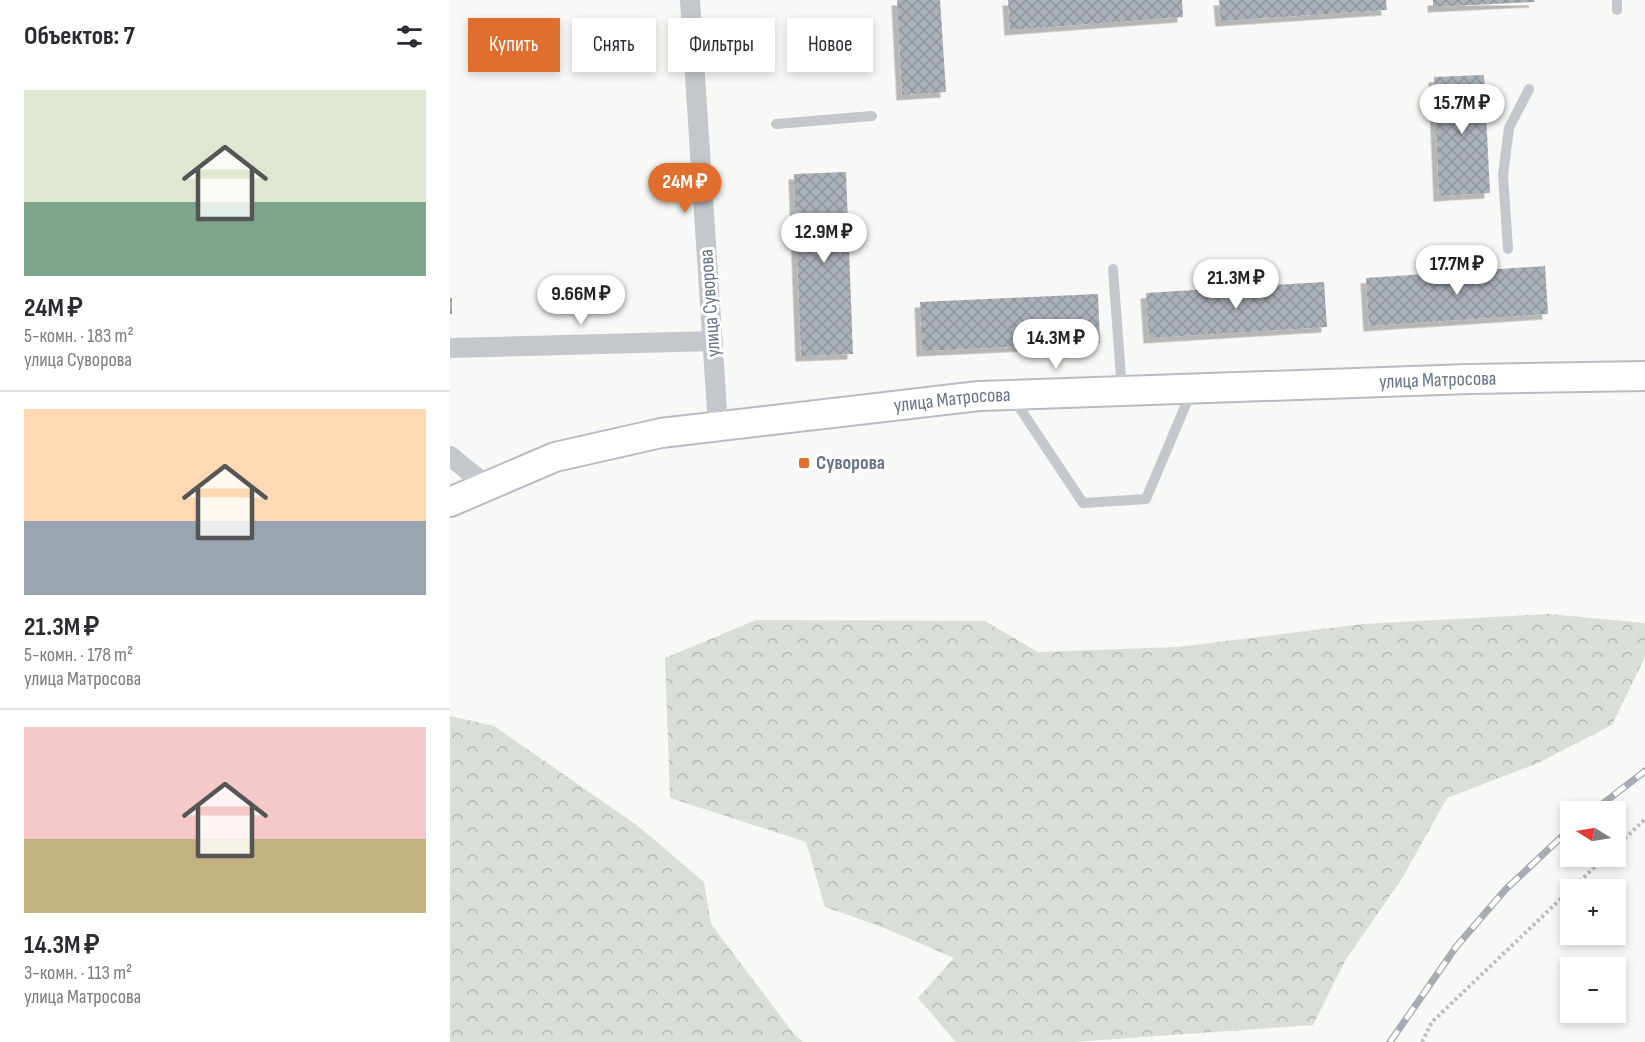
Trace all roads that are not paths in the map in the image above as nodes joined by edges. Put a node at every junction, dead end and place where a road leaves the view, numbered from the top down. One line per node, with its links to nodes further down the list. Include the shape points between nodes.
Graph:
1 (690, 0): 7 (street, улица Суворова)
2 (1529, 89): 5 (lane, via 1509,128 1503,175)
3 (872, 116): 4 (lane)
4 (776, 124)
5 (1508, 249)
6 (1113, 269): 11 (lane)
7 (712, 341): 8 (street); 13 (street, улица Суворова)
8 (450, 348)
9 (1645, 376): 10 (main road, улица Матросова)
10 (1192, 389): 11 (main road, улица Матросова); 12 (lane, via 1146,499 1083,503)
11 (1122, 391): 12 (main road, улица Матросова)
12 (1011, 395): 13 (main road, улица Матросова)
13 (718, 426): 15 (main road, улица Матросова, via 661,433 555,457)
14 (450, 456): 15 (street)
15 (486, 485): 16 (main road, улица Матросова)
16 (450, 502)

